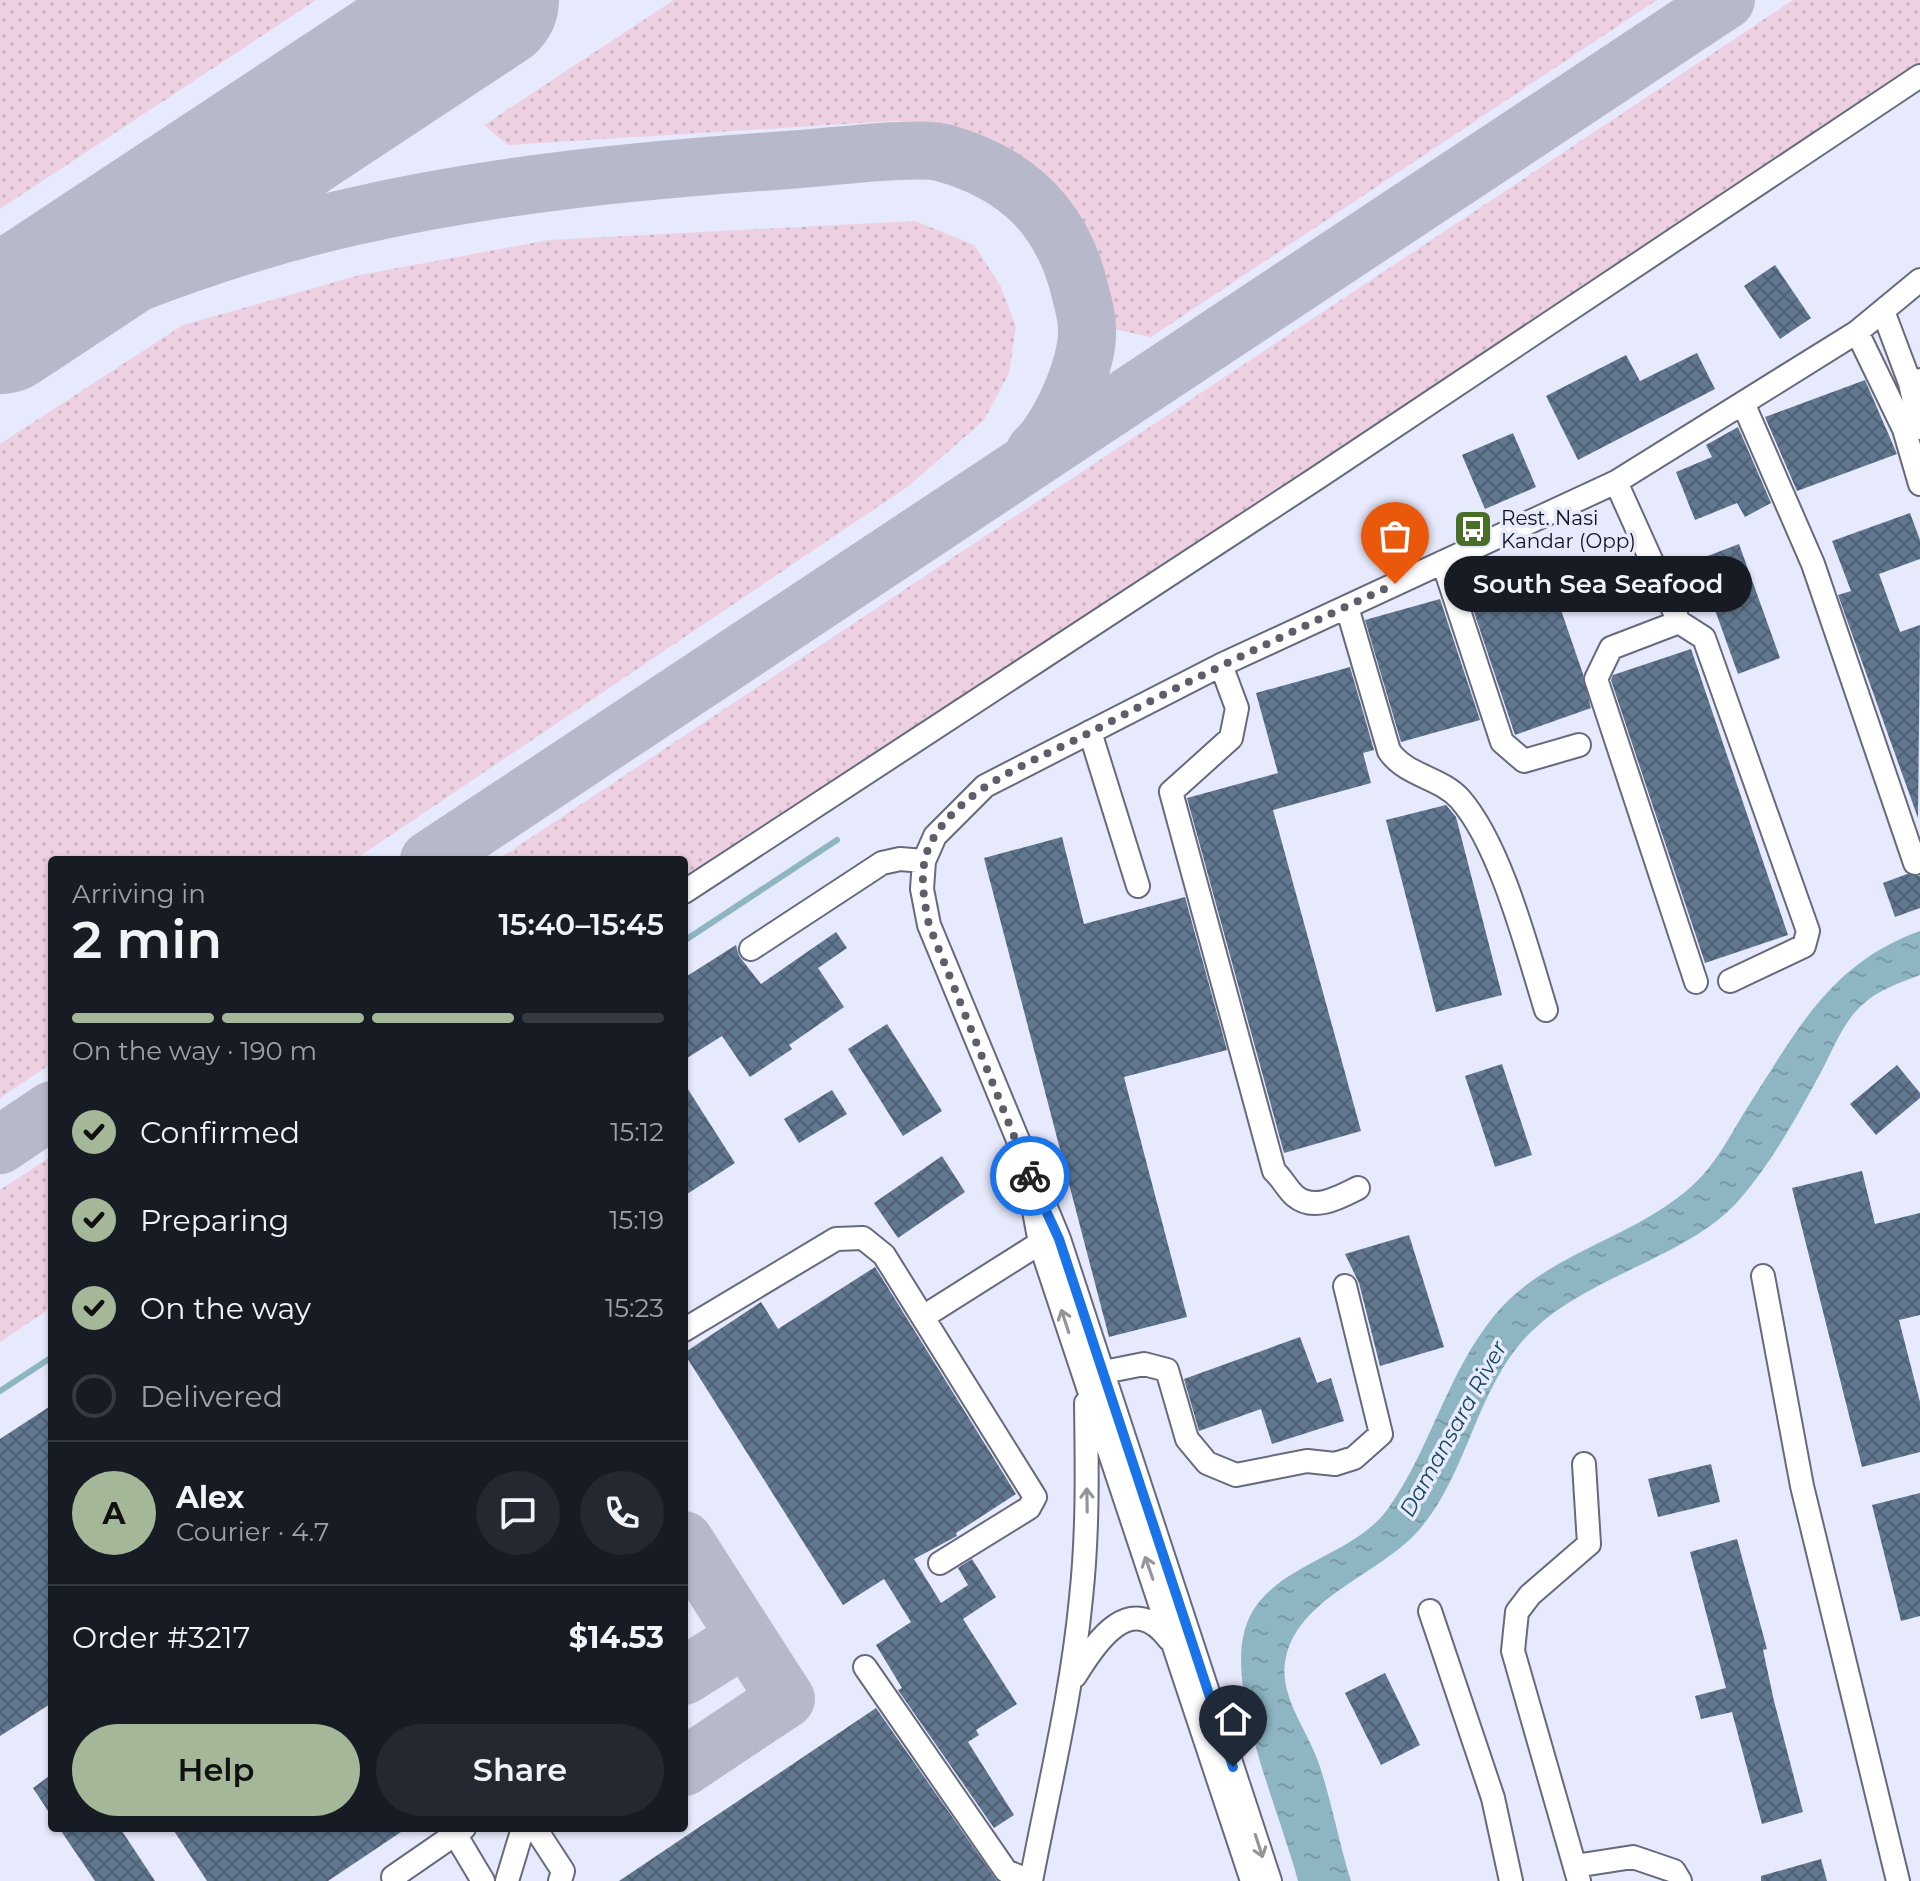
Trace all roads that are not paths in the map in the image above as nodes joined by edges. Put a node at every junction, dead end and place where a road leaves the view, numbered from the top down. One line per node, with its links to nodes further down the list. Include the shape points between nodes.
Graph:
1 (1920, 76): 19 (street)
2 (1920, 280): 3 (street)
3 (1883, 311): 4 (street); 5 (street)
4 (1857, 332): 6 (street); 9 (street, via 1904,429)
5 (1915, 382): 7 (street)
6 (1743, 403): 8 (street); 17 (street, via 1813,564)
7 (1920, 428)
8 (1616, 482): 10 (street); 12 (street)
9 (1920, 484)
10 (1443, 562): 11 (street); 15 (street, via 1502,742 1524,761)
11 (1347, 607): 13 (street); 23 (street, via 1389,751 1404,766 1448,786 1475,820 1518,923)
12 (1679, 622): 21 (street, via 1704,638 1808,931 1804,946); 22 (street, via 1611,648 1596,679)
13 (1221, 665): 14 (street); 25 (street, via 1237,708 1231,738 1171,792 1274,1171 1306,1203 1331,1202)
14 (1090, 732): 16 (street, via 985,786 935,836); 18 (street)
15 (1579, 745)
16 (924, 861): 20 (street, via 882,863); 24 (street, via 922,889 929,925)
17 (1915, 863)
18 (1138, 886)
19 (688, 889)
20 (751, 949)
21 (1730, 981)
22 (1696, 982)
23 (1546, 1010)
24 (1025, 1163): 26 (street); 31 (street, via 1059,1239)
25 (1358, 1188)
26 (1040, 1243): 29 (street); 31 (street, one-way to 26)
27 (1763, 1276): 52 (street, via 1802,1486)
28 (1345, 1286): 31 (street, via 1381,1434 1354,1458 1236,1475 1207,1463 1187,1439 1167,1370 1144,1364)
29 (923, 1317): 30 (street, via 884,1255 863,1238 848,1235); 33 (street, via 1035,1497 1029,1508)
30 (688, 1328)
31 (1095, 1378): 35 (street, one-way to 31); 37 (street, one-way to 31, via 1087,1525); 49 (street, one-way to 49)
32 (1584, 1464): 42 (street, via 1589,1544 1517,1612 1513,1651)
33 (940, 1563)
34 (1430, 1611): 50 (street, via 1493,1798)
35 (1177, 1649): 37 (street, via 1155,1622 1142,1617 1112,1626 1093,1646); 48 (street)
36 (865, 1667): 47 (street, via 1006,1871)
37 (1067, 1696): 47 (street)
38 (458, 1832): 43 (street)
39 (459, 1832): 44 (street)
40 (522, 1832): 45 (street)
41 (538, 1832): 46 (street, via 563,1871)
42 (1577, 1873): 51 (street, via 1633,1857 1674,1871)
43 (393, 1877)
44 (483, 1881)
45 (507, 1881)
46 (560, 1881)
47 (1030, 1881)
48 (1252, 1881)
49 (1270, 1881)
50 (1511, 1881)
51 (1680, 1881)
52 (1898, 1881)

